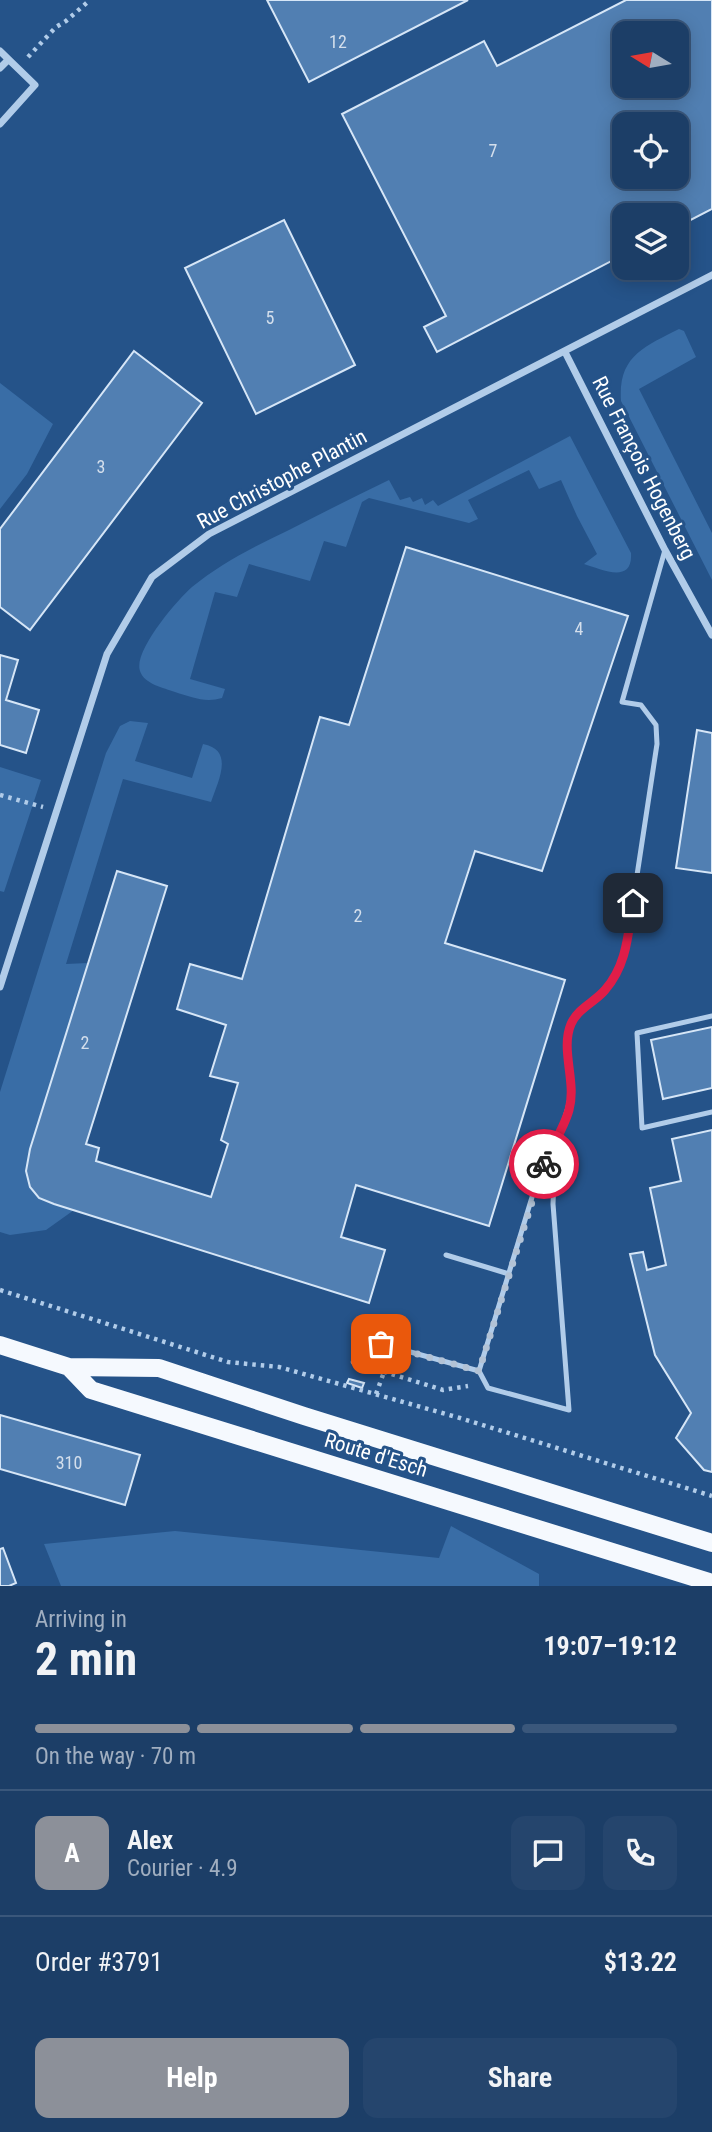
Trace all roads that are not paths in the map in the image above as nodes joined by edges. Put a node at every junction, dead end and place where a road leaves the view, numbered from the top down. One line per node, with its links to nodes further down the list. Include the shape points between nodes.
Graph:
1 (0, 51): 2 (street)
2 (8, 60): 3 (street); 4 (street, via 35,85)
3 (0, 68)
4 (0, 124)
5 (712, 275): 6 (street, Rue Christophe Plantin)
6 (565, 352): 7 (street, Rue François Hogenberg); 9 (street, Rue Christophe Plantin, via 209,534 152,577 107,654)
7 (665, 550): 8 (street, Rue François Hogenberg); 12 (lane, via 622,702 641,705 656,725 657,744 625,954 605,991 571,1024 567,1042 569,1110)
8 (712, 635)
9 (0, 987)
10 (712, 1016): 11 (lane, via 637,1033 642,1128)
11 (712, 1112)
12 (559, 1132): 14 (lane, via 540,1171); 18 (lane, via 553,1204 569,1410 488,1388)
13 (446, 1255): 14 (lane)
14 (509, 1274): 18 (lane)
15 (360, 1338): 18 (lane)
16 (0, 1345): 17 (main road, Route d'Esch)
17 (69, 1367): 19 (main road, Route d'Esch, via 159,1368); 22 (main road, Route d'Esch, via 91,1391)
18 (479, 1371)
19 (659, 1527): 20 (lane, Route d'Esch); 21 (main road, Route d'Esch)
20 (712, 1536)
21 (712, 1543)
22 (678, 1573): 23 (main road, Route d'Esch); 24 (lane, Route d'Esch)
23 (712, 1583)
24 (704, 1586)

